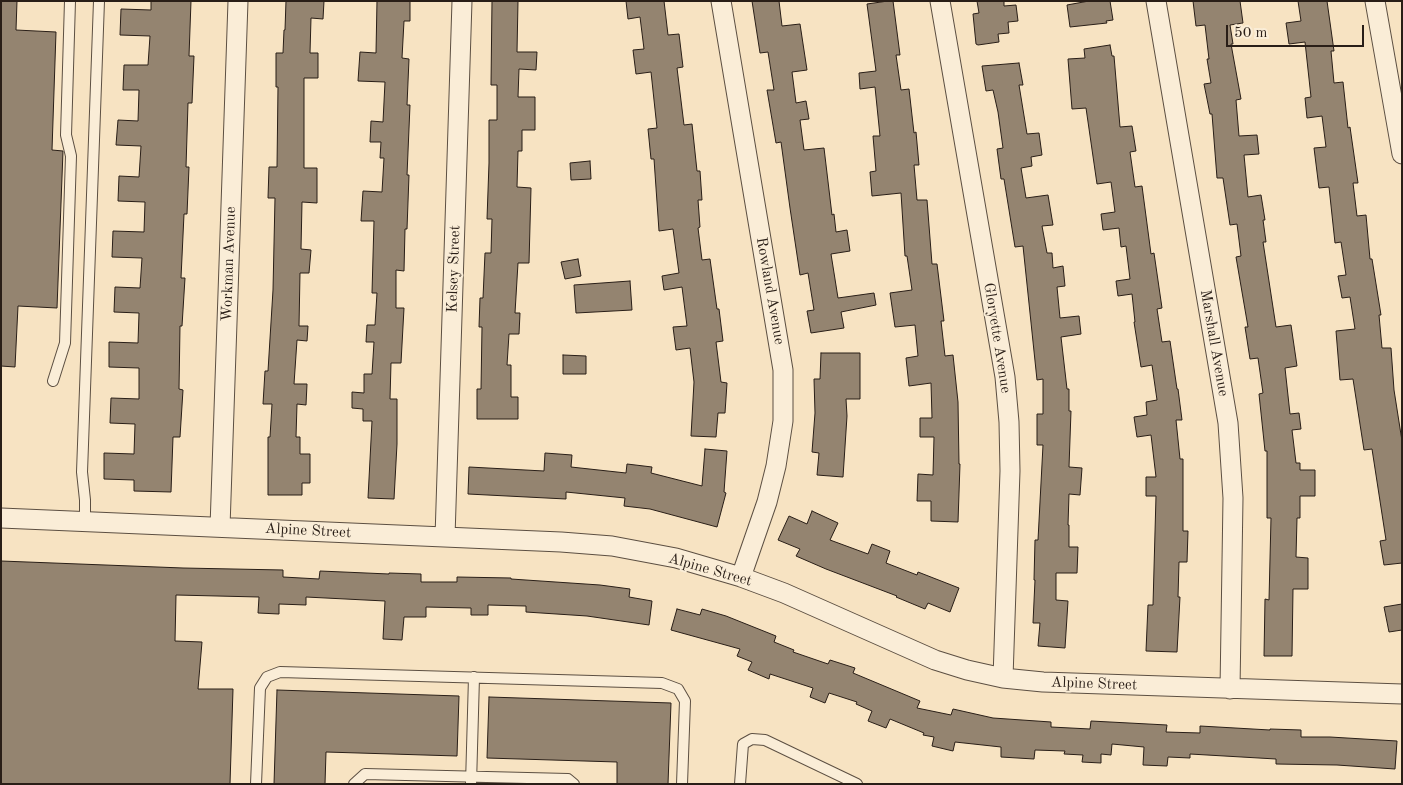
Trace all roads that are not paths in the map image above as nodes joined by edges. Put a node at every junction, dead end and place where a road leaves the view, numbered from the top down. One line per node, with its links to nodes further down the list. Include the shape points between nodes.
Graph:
1 (70, 1): 10 (lane, via 66,136 71,156 65,343)
2 (99, 1): 12 (lane, via 82,462)
3 (238, 1): 13 (street, Workman Avenue)
4 (462, 1): 14 (street, Kelsey Street)
5 (721, 1): 15 (street, Rowland Avenue, via 783,370 783,421 776,466)
6 (940, 1): 17 (street, Gloryette Avenue, via 1010,422)
7 (1156, 1): 18 (street, Marshall Avenue, via 1228,423 1233,498)
8 (1375, 1): 9 (street)
9 (1402, 154)
10 (53, 381)
11 (1, 518): 12 (street, Alpine Street)
12 (85, 522): 13 (street, Alpine Street)
13 (220, 527): 14 (street, Alpine Street)
14 (445, 538): 15 (street, Alpine Street, via 612,546 676,558)
15 (741, 577): 17 (street, Alpine Street, via 935,660)
16 (474, 678): 20 (lane); 21 (lane, via 280,672 267,677 260,688); 24 (lane, via 662,683 678,689 685,701)
17 (1003, 678): 18 (street, Alpine Street)
18 (1230, 689): 19 (street, Alpine Street)
19 (1402, 694)
20 (471, 780): 22 (lane, via 365,774); 23 (lane, via 568,779)
21 (256, 784)
22 (354, 784)
23 (574, 784)
24 (682, 784)
25 (740, 784): 26 (lane, via 743,744 752,739 765,740)
26 (857, 784)

